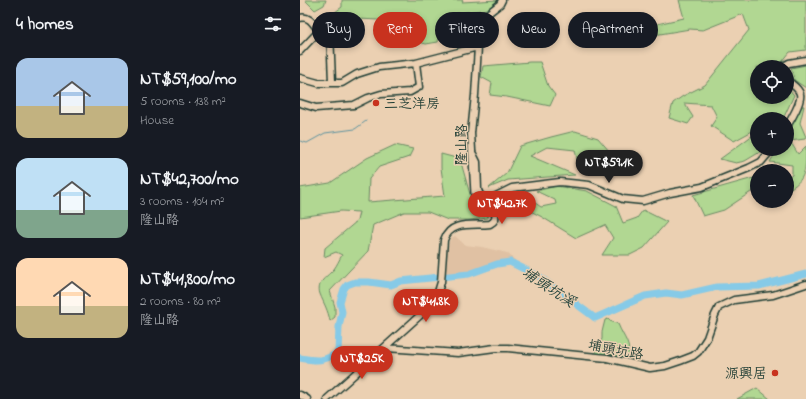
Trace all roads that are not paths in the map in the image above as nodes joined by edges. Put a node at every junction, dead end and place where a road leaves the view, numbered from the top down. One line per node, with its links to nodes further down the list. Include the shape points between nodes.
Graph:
1 (502, 0): 2 (street, 隆山路)
2 (490, 12)
3 (300, 18): 4 (street, via 307,18)
4 (312, 24)
5 (312, 39): 9 (street)
6 (331, 48): 14 (street)
7 (474, 48): 12 (street)
8 (478, 48): 18 (street, 隆山路, via 471,133)
9 (300, 51)
10 (806, 60): 11 (street)
11 (794, 62)
12 (416, 63): 14 (street, via 379,68 357,74 342,83); 16 (street, via 419,87 410,92 382,94 354,105 316,108)
13 (300, 78): 14 (street, via 318,83)
14 (332, 82)
15 (794, 86): 17 (street, via 800,94 800,99)
16 (300, 103)
17 (794, 112)
18 (473, 154): 19 (street, via 478,162 478,190 485,198 490,199 512,188 560,182 589,185 623,199 644,201 702,187 749,168); 21 (street, 隆山路, via 475,202 495,213 496,218 490,224 459,226 450,230 444,240 443,271 438,292 426,310)
19 (766, 156)
20 (806, 284): 21 (street, 埔頭坑路, via 773,295 734,300 719,307 707,338 698,352 680,362 650,368 607,358 523,349 494,348 458,353)
21 (386, 348): 24 (street)
22 (300, 395): 23 (street)
23 (307, 399)
24 (327, 399)

